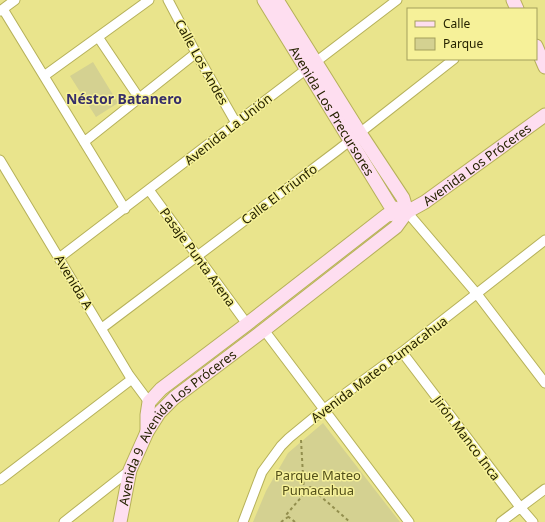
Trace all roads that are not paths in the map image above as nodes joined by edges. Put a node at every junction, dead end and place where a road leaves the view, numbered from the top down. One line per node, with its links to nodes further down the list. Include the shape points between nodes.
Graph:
1 (15, 0): 7 (street)
2 (150, 0): 8 (street)
3 (168, 0): 10 (street, Calle Los Andes)
4 (264, 0): 12 (street, Avenida Los Precursores)
5 (277, 0): 12 (street, Avenida Los Precursores)
6 (397, 0): 12 (street, Avenida La Unión)
7 (2, 10): 14 (street)
8 (98, 38): 14 (street); 15 (street)
9 (537, 48): 13 (street)
10 (196, 53): 15 (street); 17 (street, Calle Los Andes)
11 (453, 60): 18 (street, Calle El Triunfo)
12 (311, 66): 17 (street, Avenida La Unión); 18 (street, Avenida Los Precursores)
13 (545, 67)
14 (44, 76): 19 (street)
15 (139, 98): 19 (street)
16 (545, 114): 23 (street, Avenida Los Próceres, via 439,193)
17 (236, 123): 21 (street, Avenida La Unión)
18 (355, 136): 23 (street, Avenida Los Precursores, via 403,198); 25 (street, Calle El Triunfo)
19 (84, 142): 22 (street)
20 (0, 160): 26 (street, Avenida A)
21 (150, 190): 22 (street, Avenida La Unión); 25 (street, Pasaje Punta Arena)
22 (125, 209): 26 (street, Avenida La Unión)
23 (407, 212): 27 (street, Avenida Los Precursores); 28 (street, Avenida Los Próceres, via 387,216); 30 (street, Avenida Los Próceres, via 396,228)
24 (545, 240): 27 (street, Avenida Mateo Pumacahua)
25 (197, 255): 28 (street, Pasaje Punta Arena); 29 (street, Calle El Triunfo)
26 (60, 258): 29 (street, Avenida A)
27 (477, 294): 31 (street, Avenida Mateo Pumacahua); 33 (street, Avenida Los Precursores)
28 (247, 324): 34 (street, Avenida Los Próceres, via 161,389)
29 (102, 328): 32 (street, Avenida A)
30 (264, 330): 35 (street); 36 (street, Avenida Los Próceres, via 174,398 159,413)
31 (402, 352): 35 (street, Avenida Mateo Pumacahua); 40 (street, Jirón Manco Inca)
32 (132, 379): 34 (street, Avenida A); 38 (street)
33 (545, 383)
34 (149, 402): 36 (street, Avenida Los Próceres)
35 (323, 410): 43 (street, Avenida Mateo Pumacahua, via 281,446 262,472); 44 (street)
36 (147, 432): 37 (street, Avenida 9)
37 (130, 470): 41 (street); 42 (street, Avenida 9)
38 (0, 480)
39 (545, 488): 40 (street)
40 (520, 507): 45 (street); 46 (street, Jirón Manco Inca)
41 (64, 522)
42 (120, 522)
43 (242, 522)
44 (409, 522)
45 (501, 522)
46 (533, 522)

